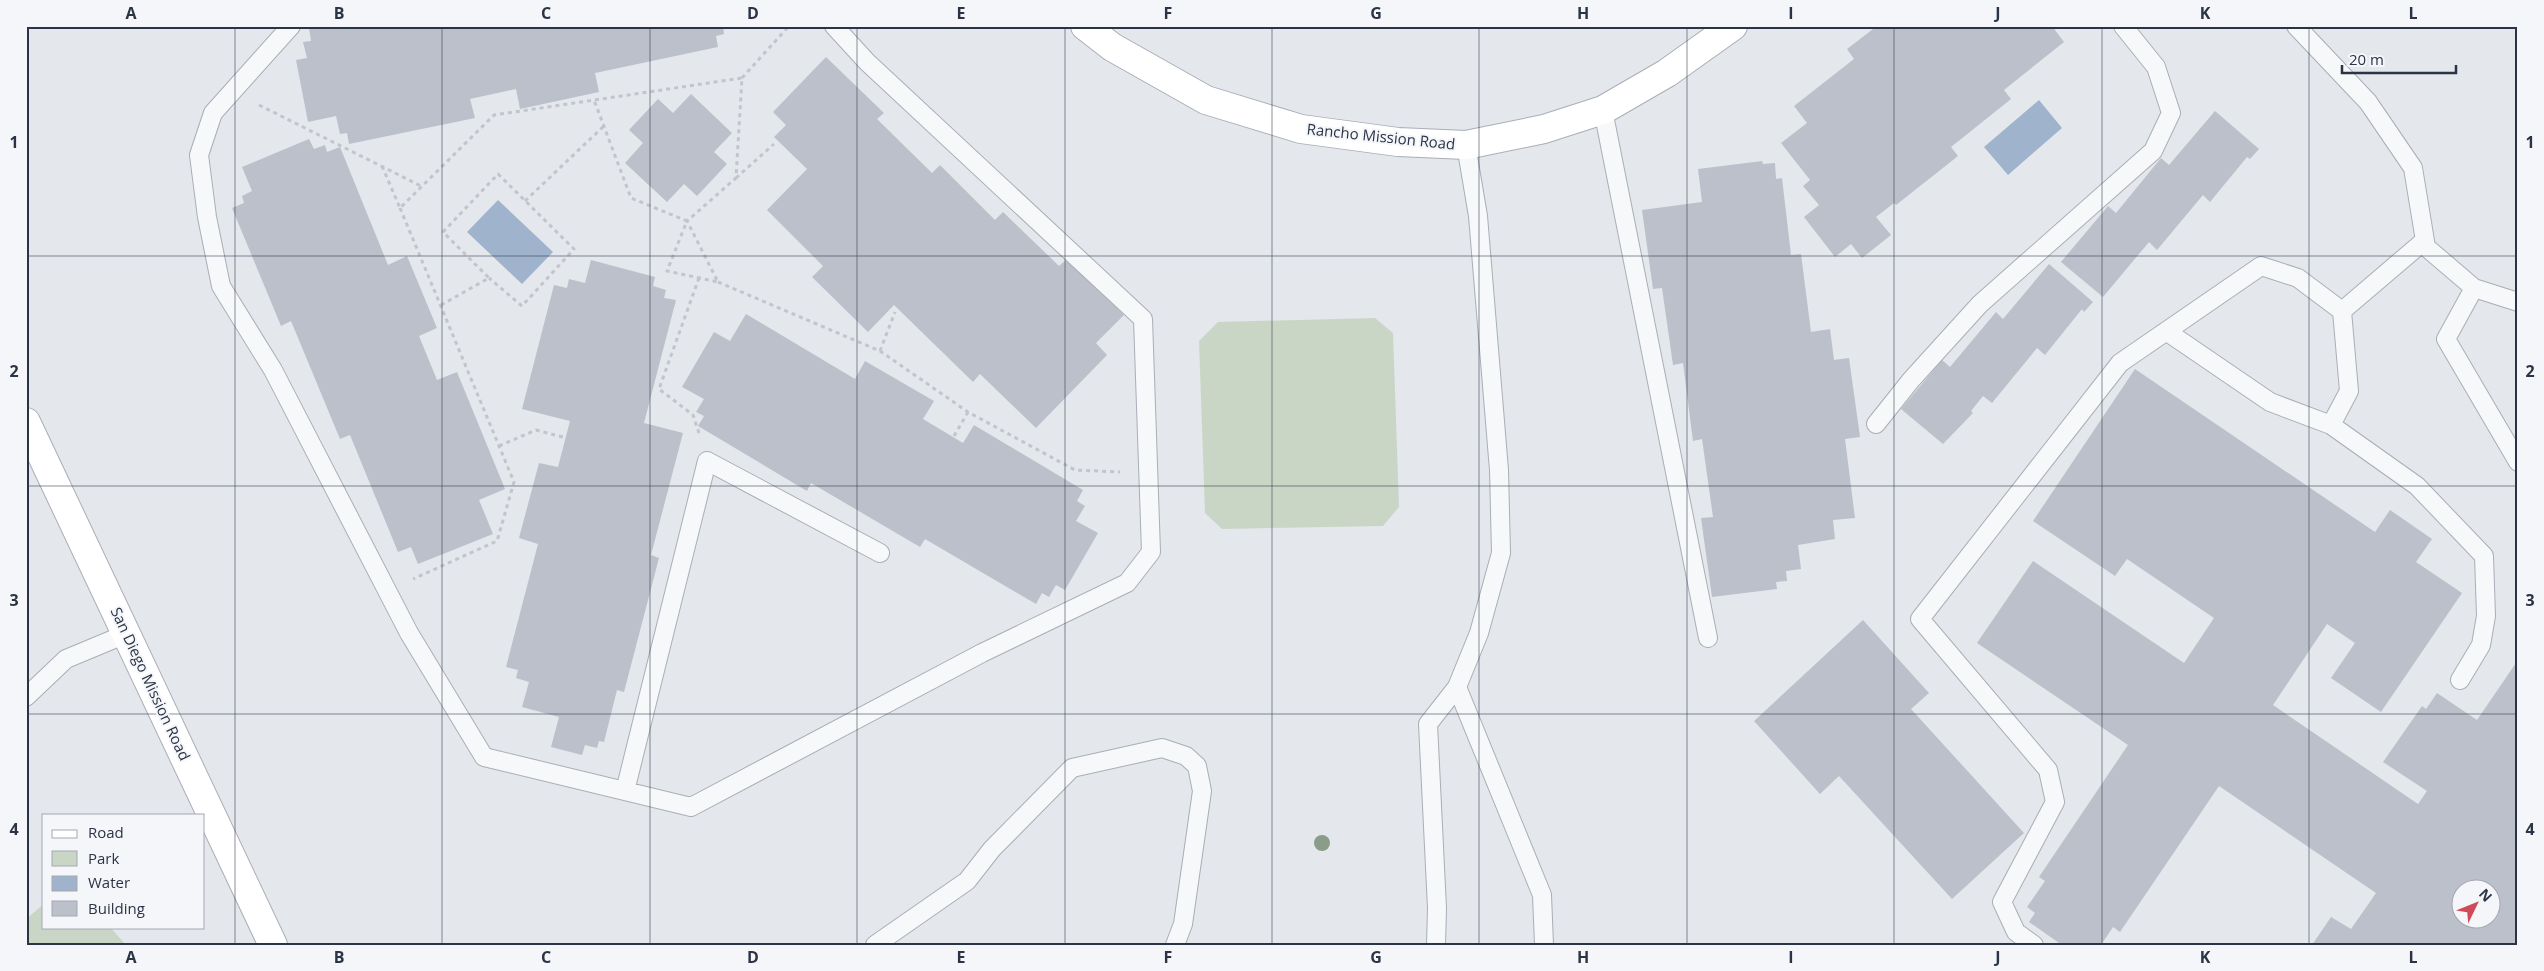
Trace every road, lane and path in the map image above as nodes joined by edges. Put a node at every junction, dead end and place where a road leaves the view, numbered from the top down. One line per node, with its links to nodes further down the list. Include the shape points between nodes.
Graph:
1 (291, 26): 9 (lane)
2 (788, 26): 8 (path)
3 (834, 26): 41 (lane, via 867,62 1143,319)
4 (1085, 26): 14 (main road, Rancho Mission Road, via 1112,47 1206,100 1301,129 1398,142)
5 (1733, 26): 11 (main road, Rancho Mission Road, via 1667,73)
6 (2123, 26): 34 (lane, via 2156,67 2171,112 2153,151 1980,304)
7 (2296, 26): 21 (lane, via 2368,102 2413,168)
8 (742, 78): 10 (path); 16 (path)
9 (232, 91): 15 (path); 43 (lane, via 213,112 199,155 221,286 273,370)
10 (594, 100): 12 (path); 17 (path, via 494,115)
11 (1603, 110): 14 (main road, Rancho Mission Road, via 1544,129); 45 (lane)
12 (604, 126): 18 (path); 20 (path, via 631,198)
13 (774, 144): 16 (path)
14 (1466, 145): 47 (lane, via 1478,216 1497,441 1501,553 1479,633)
15 (382, 166): 17 (path); 19 (path)
16 (736, 178): 20 (path)
17 (424, 187): 19 (path)
18 (525, 201): 22 (path, via 498,174 443,232); 22 (path, via 574,250 522,306)
19 (400, 208): 27 (path)
20 (687, 221): 23 (path, via 667,271); 24 (path)
21 (2424, 241): 25 (lane, via 2426,247); 28 (lane)
22 (489, 278): 27 (path)
23 (699, 278): 24 (path); 39 (path, via 660,388 693,415)
24 (718, 282): 31 (path)
25 (2474, 288): 26 (lane); 40 (lane, via 2446,339)
26 (2518, 302)
27 (441, 305): 38 (path)
28 (2342, 311): 30 (lane, via 2298,278 2261,266); 35 (lane, via 2349,391)
29 (895, 312): 31 (path)
30 (2166, 331): 35 (lane, via 2270,402); 55 (lane, via 2120,363 1920,618 2048,770 2055,802 2002,902 2016,932)
31 (880, 351): 32 (path)
32 (968, 412): 36 (path); 41 (path, via 1075,470)
33 (26, 422): 44 (main road, San Diego Mission Road)
34 (1876, 424)
35 (2331, 425): 46 (lane, via 2417,486 2484,556 2486,616 2481,644)
36 (954, 436)
37 (563, 437): 38 (path, via 536,430)
38 (499, 446): 43 (path, via 514,482 497,541)
39 (707, 461): 42 (lane); 49 (lane)
40 (2518, 462)
41 (1148, 473): 49 (lane, via 1151,552 1127,583 982,653 691,807)
42 (880, 553)
43 (387, 592): 49 (lane, via 484,757)
44 (126, 634): 48 (lane, via 66,659); 51 (main road, San Diego Mission Road)
45 (1708, 638)
46 (2460, 680)
47 (1457, 687): 53 (lane, via 1428,724); 54 (lane, via 1542,895)
48 (26, 697)
49 (625, 791)
50 (885, 942): 52 (lane, via 967,881 992,849 1072,768 1162,748 1186,756 1198,766 1202,791 1184,914)
51 (274, 945)
52 (1176, 945)
53 (1436, 945)
54 (1544, 945)
55 (2034, 945)

